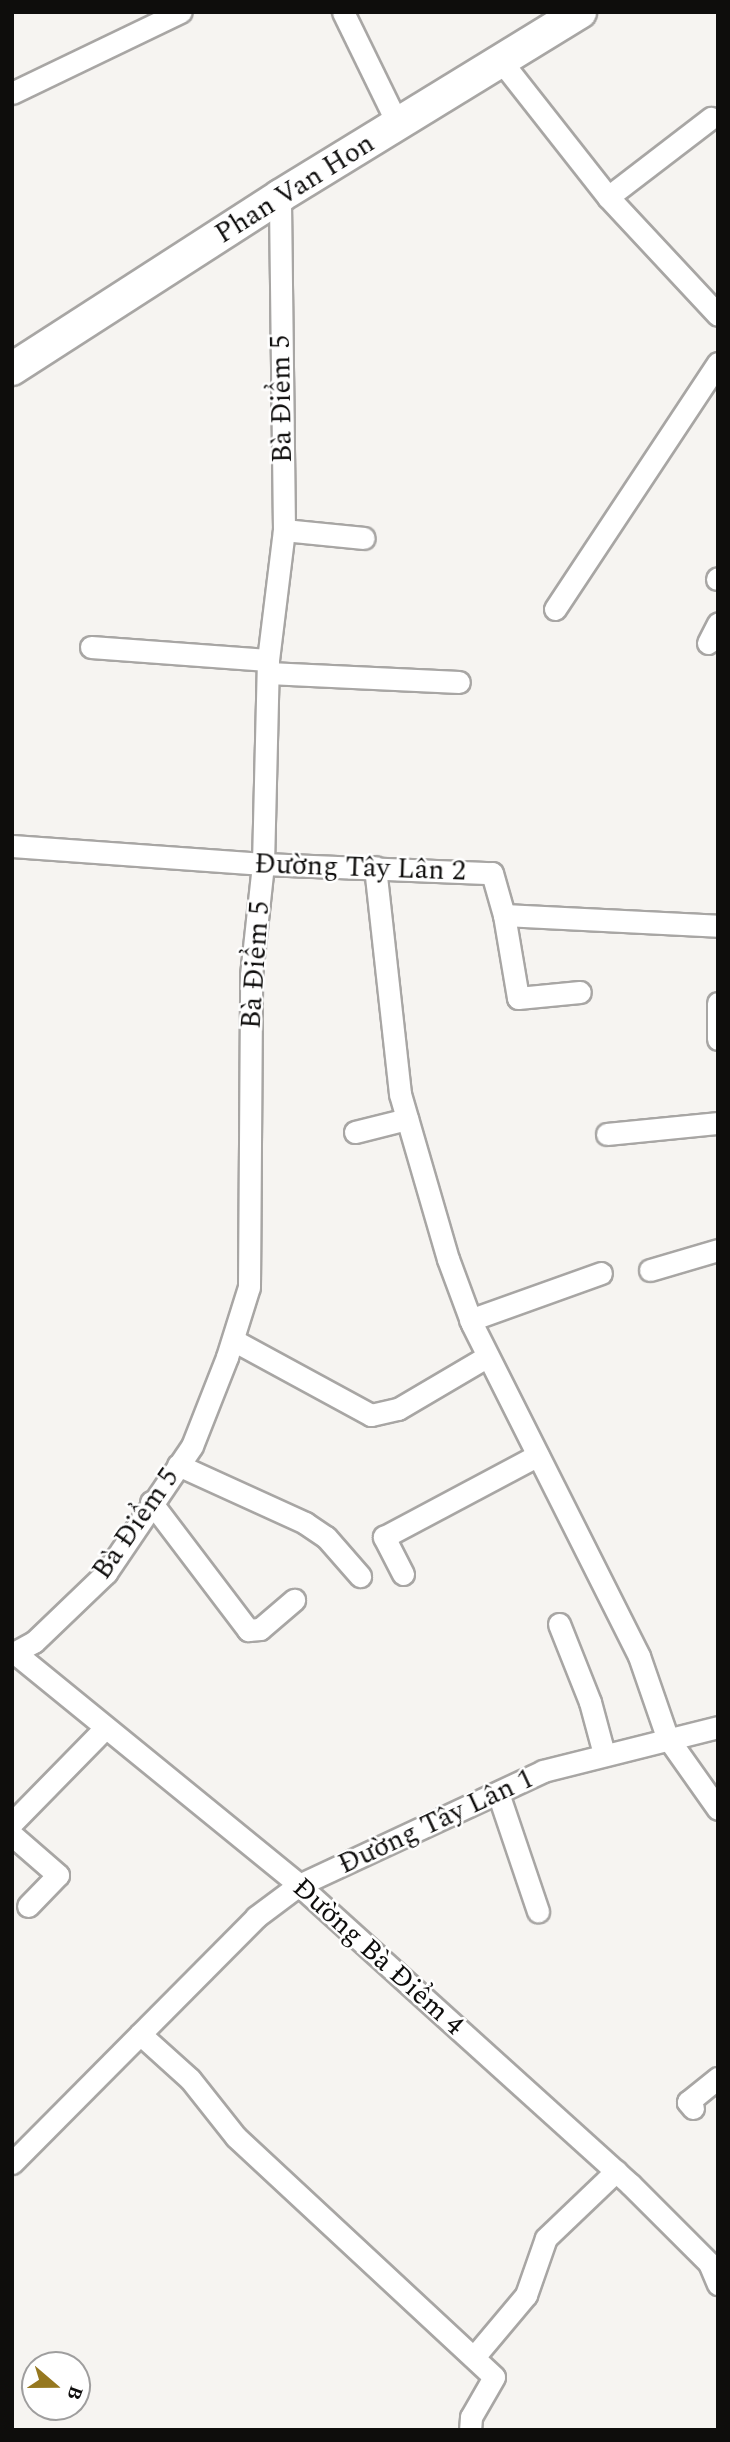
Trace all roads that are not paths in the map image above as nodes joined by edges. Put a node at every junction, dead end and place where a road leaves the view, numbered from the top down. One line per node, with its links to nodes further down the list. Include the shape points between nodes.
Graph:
1 (180, 12): 5 (street)
2 (343, 12): 7 (street)
3 (580, 12): 4 (main road, Phan Van Hon)
4 (501, 61): 7 (main road, Phan Van Hon); 9 (street)
5 (12, 93)
6 (711, 118): 9 (street)
7 (398, 125): 8 (main road, Phan Van Hon)
8 (280, 196): 12 (main road, Phan Van Hon); 13 (street, Bà Điểm 5)
9 (608, 197): 10 (street)
10 (713, 302)
11 (718, 363): 15 (street)
12 (12, 369)
13 (284, 530): 14 (street); 19 (street, Bà Điểm 5)
14 (364, 538)
15 (555, 609)
16 (718, 623): 17 (street)
17 (709, 643)
18 (90, 647): 19 (street)
19 (268, 666): 20 (street); 22 (street, Bà Điểm 5)
20 (459, 682)
21 (12, 846): 22 (street, Đường Tây Lân 2)
22 (262, 864): 23 (street, Đường Tây Lân 2); 37 (street, Bà Điểm 5, via 251,975 248,1287)
23 (375, 867): 24 (street, Đường Tây Lân 2, via 492,873); 29 (street, via 398,1083)
24 (504, 915): 25 (street); 26 (street, via 518,998)
25 (718, 926)
26 (580, 992)
27 (718, 1003): 28 (street)
28 (718, 1039)
29 (407, 1119): 31 (street); 36 (street)
30 (718, 1123): 32 (street)
31 (355, 1132)
32 (607, 1134)
33 (718, 1250): 34 (street)
34 (650, 1270)
35 (601, 1273): 36 (street)
36 (470, 1320): 38 (street)
37 (233, 1340): 38 (street, via 371,1415 398,1409); 40 (street, Bà Điểm 5, via 192,1446)
38 (488, 1356): 39 (street)
39 (538, 1455): 42 (street, via 384,1537); 49 (street, via 639,1656)
40 (178, 1465): 41 (street, Bà Điểm 5); 43 (street, via 305,1523 326,1537)
41 (151, 1502): 44 (street, via 248,1630 260,1629); 46 (street, Bà Điểm 5, via 106,1573 34,1642)
42 (403, 1574)
43 (360, 1576)
44 (295, 1601)
45 (559, 1624): 50 (street, via 590,1702)
46 (14, 1653): 48 (street, Đường Bà Điểm 4)
47 (718, 1727): 49 (street, Đường Tây Lân 1)
48 (105, 1728): 53 (street); 55 (street, Đường Bà Điểm 4)
49 (667, 1737): 50 (street, Đường Tây Lân 1); 52 (street)
50 (604, 1754): 51 (street, Đường Tây Lân 1, via 543,1771)
51 (498, 1793): 55 (street, Đường Tây Lân 1); 57 (street)
52 (718, 1809)
53 (12, 1823)
54 (12, 1835): 56 (street, via 58,1875)
55 (299, 1885): 58 (street, Đường Tây Lân 1, via 257,1917); 62 (street, Đường Bà Điểm 4)
56 (27, 1906)
57 (538, 1911)
58 (140, 2034): 61 (street, Đường Tây Lân 1); 64 (street, via 190,2079 236,2137)
59 (718, 2078): 60 (street, via 688,2102)
60 (693, 2108)
61 (12, 2163)
62 (616, 2171): 63 (street, Đường Bà Điểm 4, via 709,2263); 64 (street, via 546,2238 526,2295)
63 (718, 2284)
64 (474, 2357): 65 (street, via 495,2377 471,2417)
65 (470, 2430)

